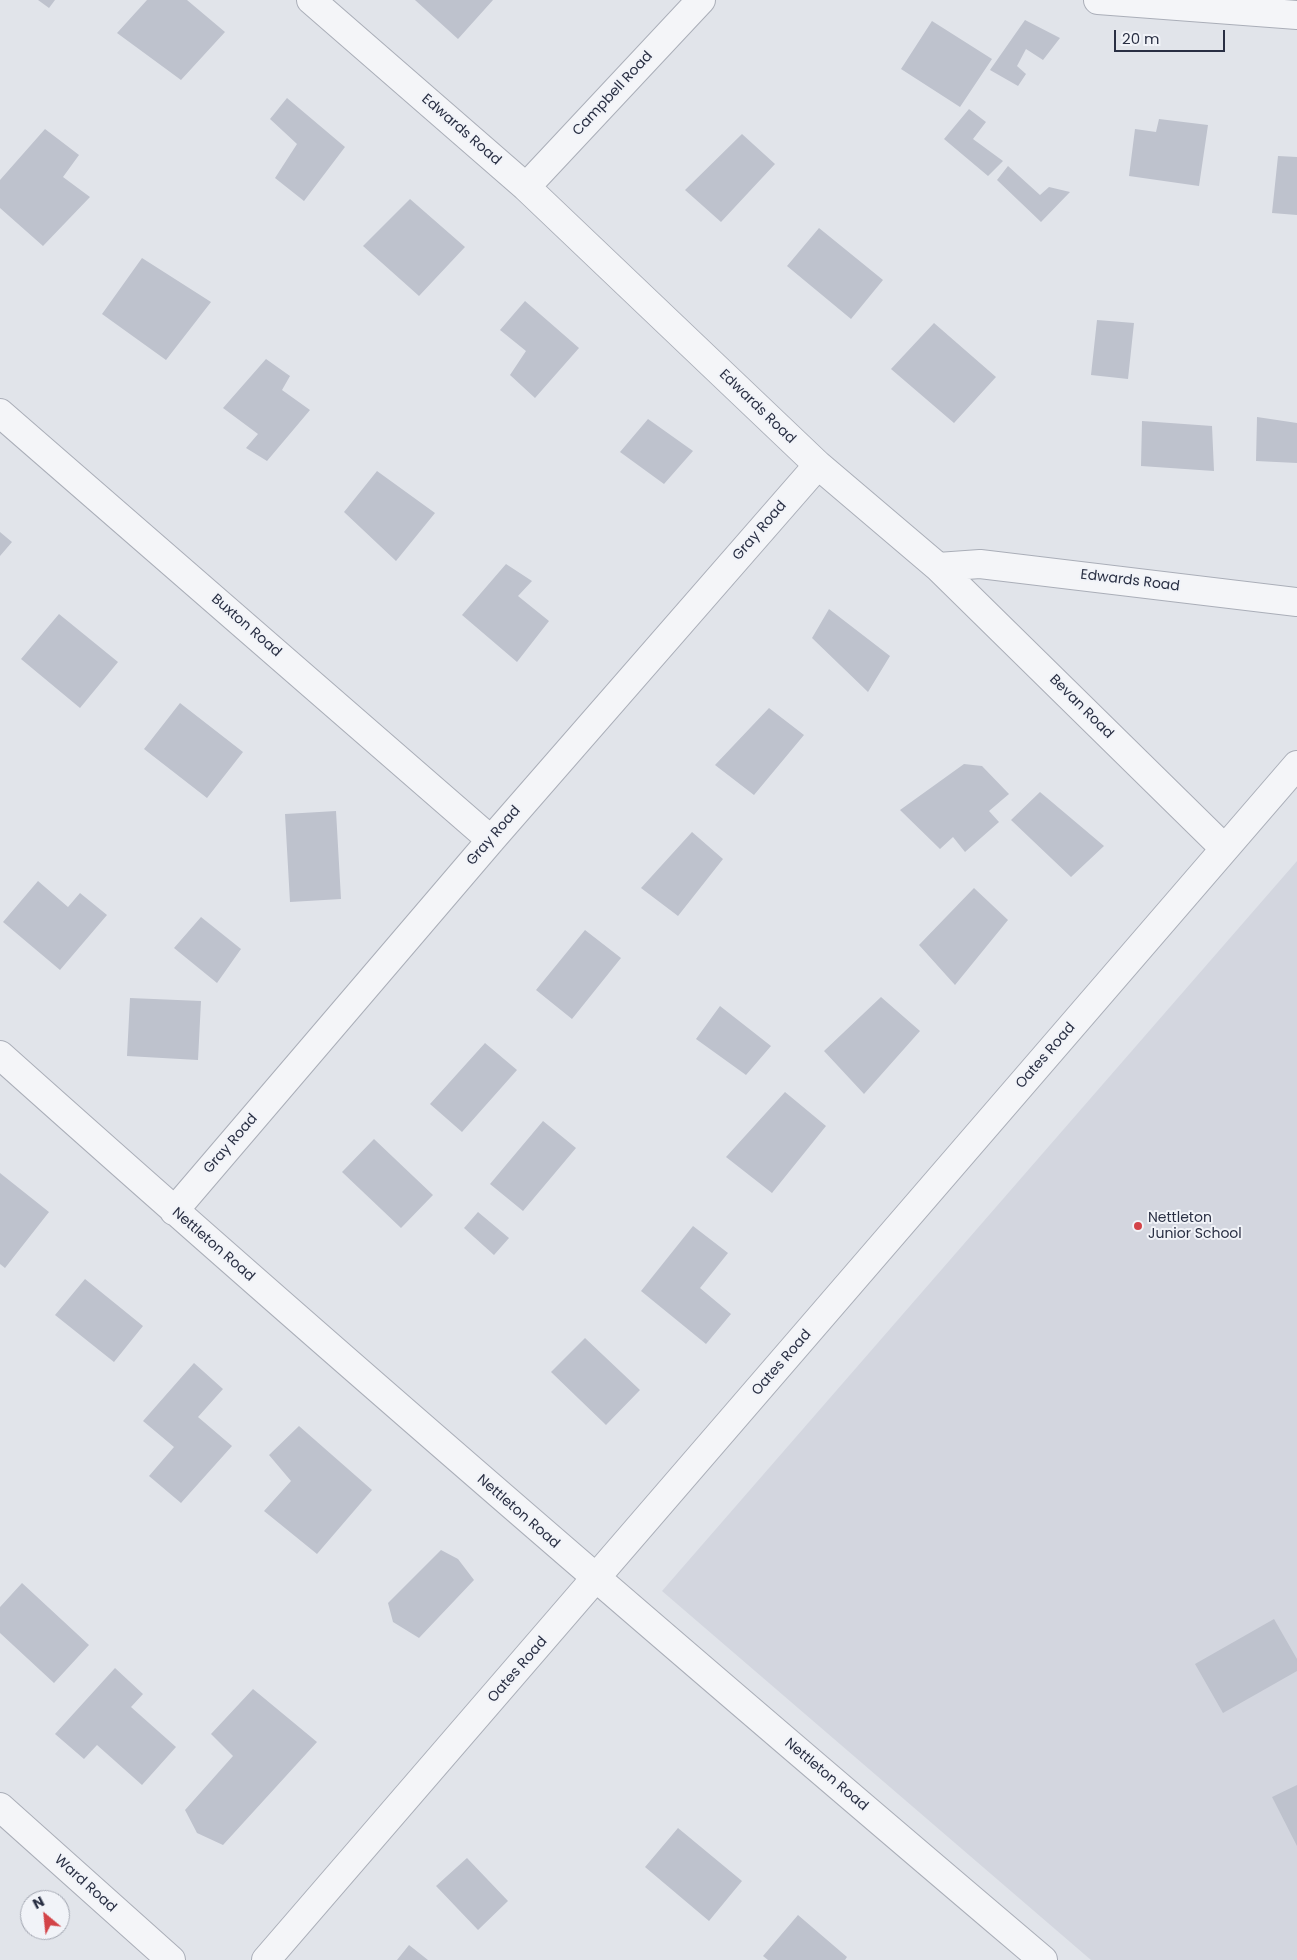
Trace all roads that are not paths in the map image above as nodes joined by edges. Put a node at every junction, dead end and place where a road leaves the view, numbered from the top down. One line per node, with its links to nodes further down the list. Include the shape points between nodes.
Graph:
1 (312, 0): 5 (street, Edwards Road)
2 (701, 0): 5 (street, Campbell Road)
3 (1098, 0): 4 (street)
4 (1297, 15)
5 (526, 187): 7 (street, Edwards Road)
6 (0, 413): 11 (street, Buxton Road)
7 (818, 465): 8 (street, Edwards Road); 11 (street, Gray Road)
8 (938, 567): 9 (street, Edwards Road, via 980,564); 12 (street, Bevan Road)
9 (1297, 602)
10 (1297, 765): 12 (street, Oates Road)
11 (491, 840): 14 (street, Gray Road)
12 (1224, 848): 15 (street, Oates Road)
13 (0, 1055): 14 (street, Nettleton Road)
14 (174, 1211): 15 (street, Nettleton Road)
15 (596, 1580): 18 (street, Oates Road); 19 (street, Nettleton Road)
16 (0, 1807): 17 (street, Ward Road)
17 (171, 1960)
18 (266, 1960)
19 (1043, 1960)

